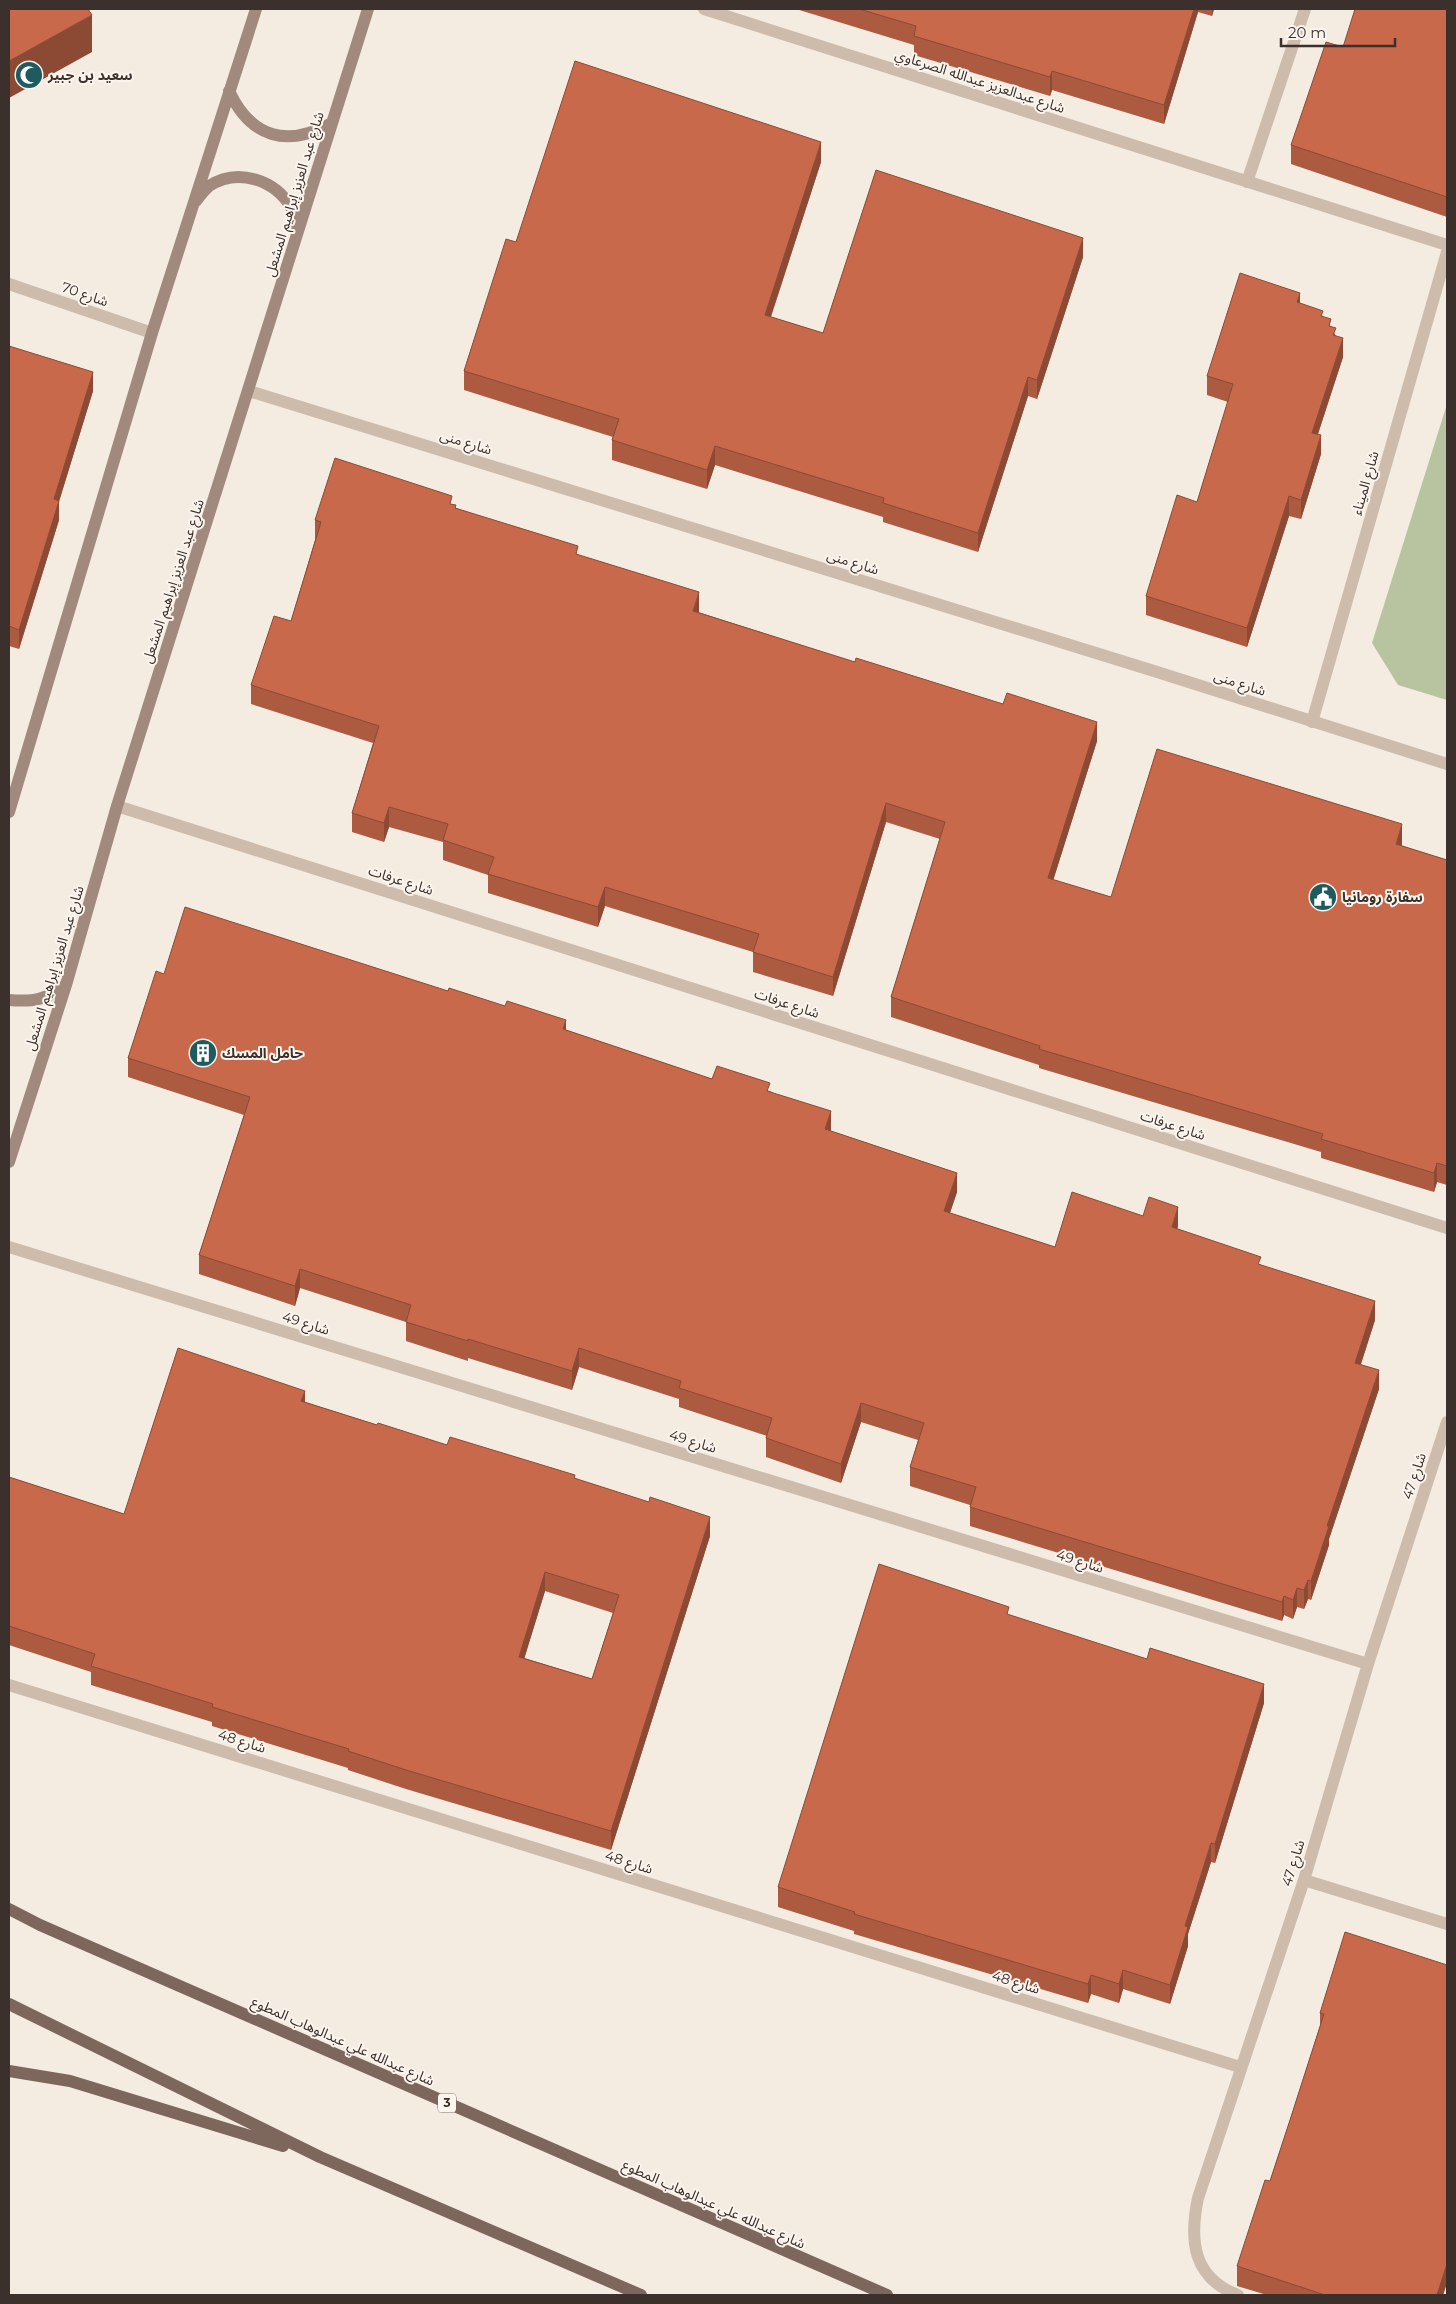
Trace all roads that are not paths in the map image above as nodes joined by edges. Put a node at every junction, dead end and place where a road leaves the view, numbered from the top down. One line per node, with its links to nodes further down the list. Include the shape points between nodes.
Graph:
1 (256, 9): 5 (main road)
2 (368, 9): 6 (main road, شارع عبد العزيز إبراهيم المشعل)
3 (704, 9): 7 (street, شارع عبدالعزيز عبدالله الصرعاوي)
4 (1305, 9): 7 (street)
5 (229, 91): 6 (main road, via 238,110 252,125 272,135 313,134); 8 (main road)
6 (332, 123): 9 (main road, شارع عبد العزيز إبراهيم المشعل)
7 (1247, 182): 10 (street, شارع عبدالعزيز عبدالله الصرعاوي)
8 (192, 204): 9 (main road, via 209,186 231,177 256,178 278,190 293,210); 13 (main road)
9 (298, 234): 14 (main road, شارع عبد العزيز إبراهيم المشعل)
10 (1447, 245)
11 (1447, 252): 15 (street, شارع الميناء)
12 (9, 284): 13 (street, شارع 70)
13 (152, 333): 18 (main road)
14 (248, 390): 15 (street, شارع منى, via 1154,670); 17 (main road, شارع عبد العزيز إبراهيم المشعل)
15 (1312, 722): 16 (street, شارع منى)
16 (1447, 764)
17 (117, 806): 19 (main road, شارع عبد العزيز إبراهيم المشعل); 22 (street, شارع عرفات)
18 (9, 812)
19 (66, 985): 20 (main road, via 51,996 30,1002); 21 (main road, شارع عبد العزيز إبراهيم المشعل)
20 (9, 1000)
21 (9, 1162)
22 (1447, 1228)
23 (9, 1247): 25 (street, شارع 49)
24 (1447, 1422): 25 (street, شارع 47)
25 (1368, 1664): 27 (street, شارع 47)
26 (9, 1685): 33 (street, شارع 48)
27 (1304, 1880): 30 (street); 33 (street, شارع 47)
28 (9, 1899): 31 (main road)
29 (9, 1909): 31 (main road, شارع عبدالله علي عبدالوهاب المطوع / 3)
30 (1447, 1924)
31 (40, 1925): 37 (main road, شارع عبدالله علي عبدالوهاب المطوع / 3)
32 (9, 2004): 35 (main road)
33 (1240, 2067): 38 (street, شارع 47, via 1194,2219 1195,2246 1204,2273)
34 (9, 2071): 35 (main road, via 70,2081)
35 (320, 2157): 36 (main road)
36 (641, 2295)
37 (887, 2295)
38 (1238, 2295)

